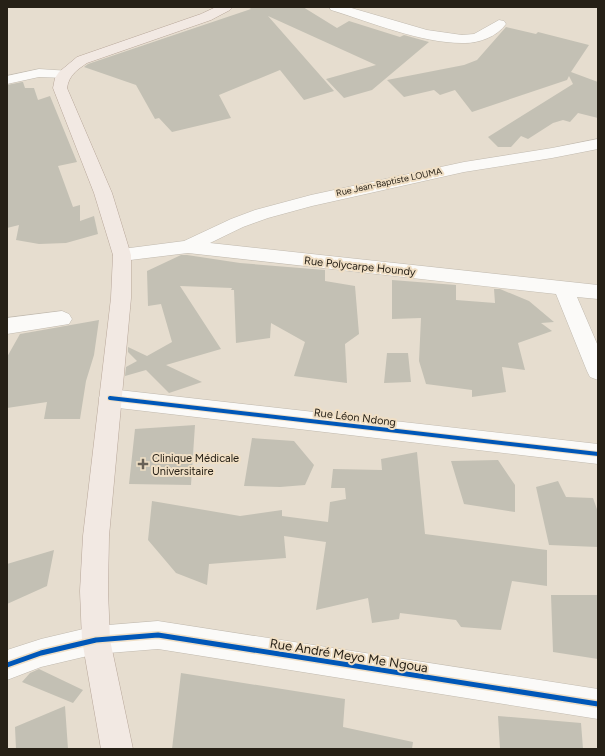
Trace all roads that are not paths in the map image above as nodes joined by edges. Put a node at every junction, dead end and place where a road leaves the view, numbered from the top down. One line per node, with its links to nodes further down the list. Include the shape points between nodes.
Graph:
1 (226, 7): 4 (main road, via 206,17 82,60)
2 (335, 7): 3 (street, via 447,38 474,38)
3 (499, 24)
4 (65, 74): 5 (street, via 39,73); 8 (main road, via 61,79 60,88 103,193)
5 (7, 80)
6 (598, 144): 7 (street, Rue Jean-Baptiste LOUMA, via 452,169 309,199 236,223)
7 (188, 247): 8 (street, Rue Polycarpe Houndy); 9 (street, Rue Polycarpe Houndy)
8 (122, 255): 14 (main road, via 121,298)
9 (563, 288): 10 (street, Rue Polycarpe Houndy); 13 (street)
10 (598, 292)
11 (62, 319): 12 (street)
12 (7, 326)
13 (598, 371)
14 (110, 398): 15 (street, Rue Léon Ndong); 16 (main road, via 96,536)
15 (598, 454)
16 (96, 640): 17 (street, Rue André Meyo Me Ngoua, via 41,653); 18 (street, Rue André Meyo Me Ngoua, via 158,635); 19 (main road)
17 (7, 665)
18 (598, 704)
19 (117, 749)

